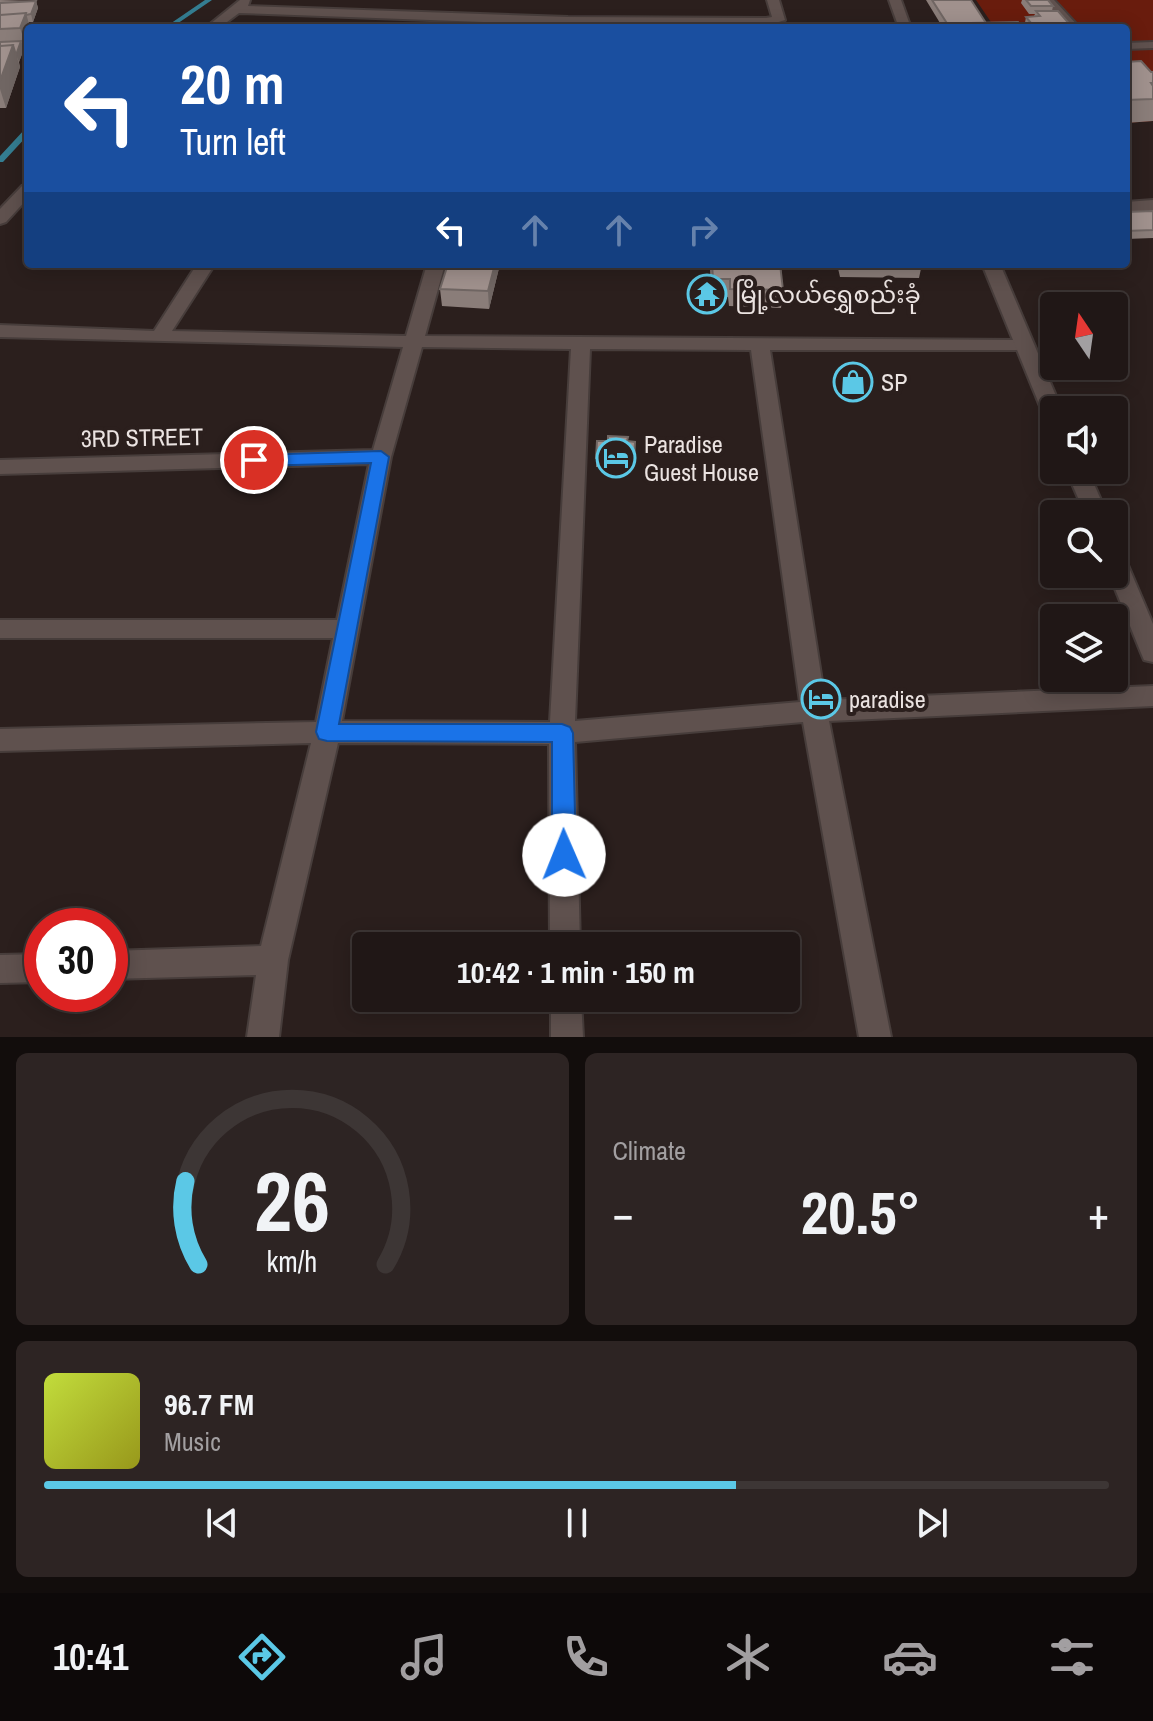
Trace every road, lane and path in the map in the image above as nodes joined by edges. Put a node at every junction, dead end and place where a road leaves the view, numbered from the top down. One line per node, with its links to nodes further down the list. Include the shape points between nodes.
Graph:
1 (248, 0): 6 (street)
2 (431, 0): 7 (street)
3 (773, 0): 8 (street, via 779,20 766,22)
4 (895, 0): 11 (street)
5 (1048, 0): 12 (lane)
6 (235, 9): 7 (street); 9 (street)
7 (414, 15): 8 (street); 10 (street)
8 (567, 20)
9 (216, 24)
10 (405, 24)
11 (904, 24)
12 (1071, 24)
13 (1153, 45): 14 (lane)
14 (1130, 46)
15 (24, 193): 18 (street)
16 (1153, 205): 17 (street)
17 (1130, 207)
18 (0, 219)
19 (203, 268): 23 (street)
20 (435, 268): 24 (street)
21 (993, 268): 27 (street)
22 (0, 331): 23 (street)
23 (159, 337): 24 (street)
24 (412, 341): 25 (street); 29 (street)
25 (581, 342): 26 (street); 38 (street)
26 (760, 344): 27 (street); 36 (street)
27 (1024, 344): 28 (street)
28 (1046, 396)
29 (381, 457): 30 (street, 3RD STREET); 33 (street)
30 (0, 467)
31 (1126, 588): 34 (street)
32 (0, 629): 33 (street)
33 (347, 629): 37 (street)
34 (1153, 653)
35 (1153, 696): 36 (street)
36 (814, 711): 38 (street); 48 (street)
37 (327, 732): 38 (street); 39 (street); 41 (street)
38 (562, 733): 40 (street)
39 (0, 740)
40 (565, 932)
41 (273, 960): 42 (street); 46 (street)
42 (128, 964)
43 (24, 968): 44 (street)
44 (0, 969)
45 (566, 1012): 47 (street)
46 (263, 1037)
47 (567, 1037)
48 (875, 1037)

